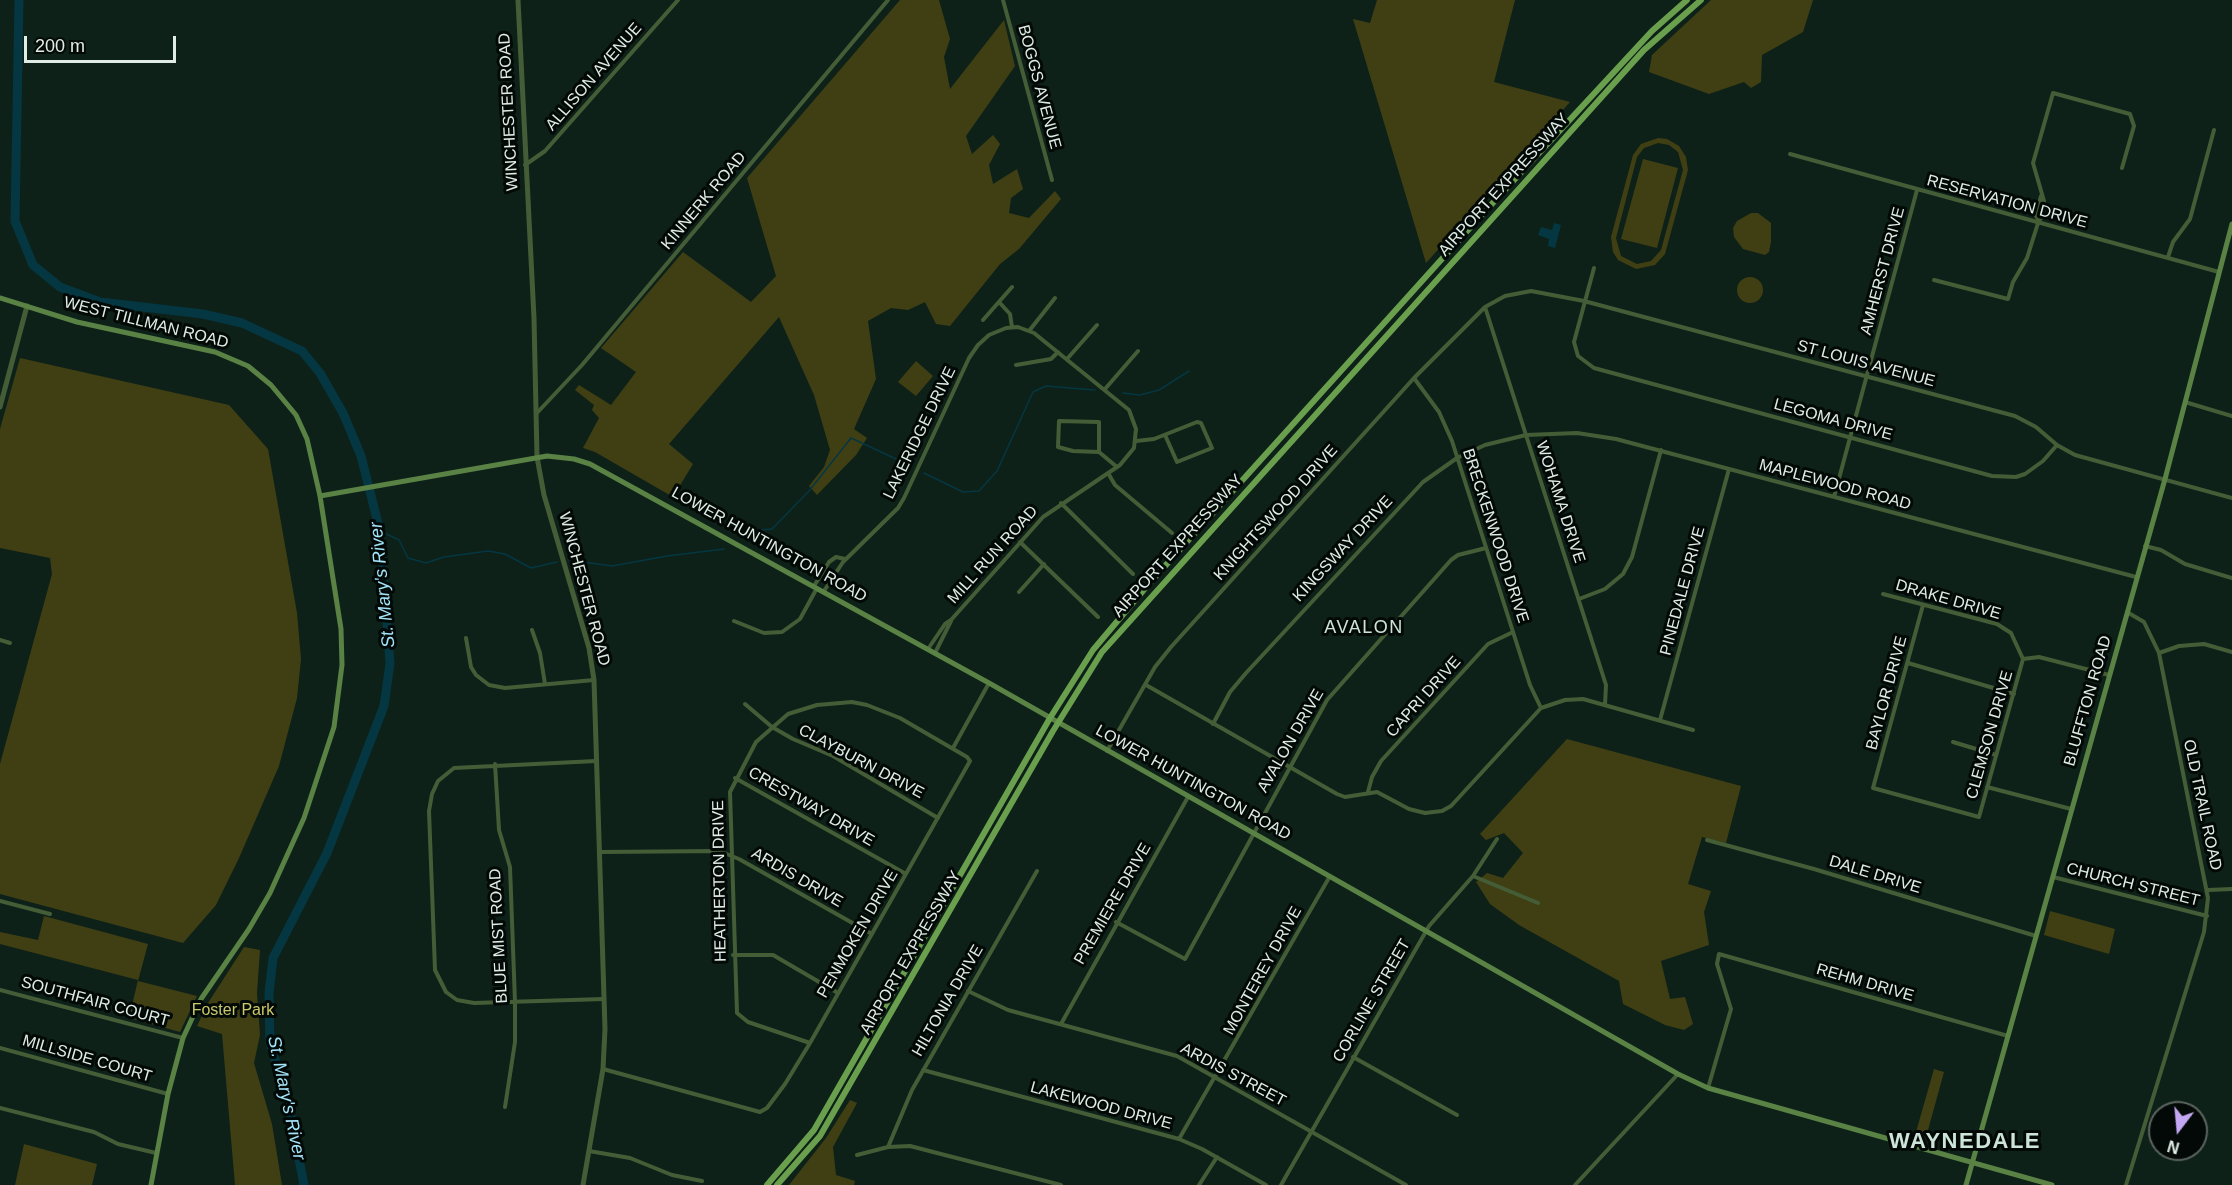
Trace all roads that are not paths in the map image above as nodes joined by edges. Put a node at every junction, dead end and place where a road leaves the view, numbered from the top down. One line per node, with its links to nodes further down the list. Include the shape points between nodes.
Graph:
1 (518, 0): 9 (street, WINCHESTER ROAD)
2 (678, 0): 9 (street, ALLISON AVENUE, via 545,150)
3 (888, 0): 40 (street, KINNERK ROAD, via 582,365)
4 (1003, 0): 11 (street, BOGGS AVENUE)
5 (1687, 0): 98 (main road, AIRPORT EXPRESSWAY, via 1652,31 1566,124 1147,586 1093,650)
6 (1701, 0): 100 (main road, AIRPORT EXPRESSWAY, via 1644,50 1123,628 1102,652)
7 (2214, 130): 16 (street, via 2190,219 2173,242)
8 (1790, 154): 12 (street, RESERVATION DRIVE)
9 (525, 166): 40 (street, WINCHESTER ROAD)
10 (2122, 168): 13 (street, via 2134,126 2130,114 2053,93 2033,163 2041,195)
11 (1052, 180)
12 (1917, 190): 13 (street, RESERVATION DRIVE); 35 (street, AMHERST DRIVE)
13 (2038, 221): 16 (street, RESERVATION DRIVE); 19 (street, via 2027,258 2008,299)
14 (2232, 224): 15 (main road, BLUFFTON ROAD)
15 (2231, 235): 18 (main road, BLUFFTON ROAD)
16 (2168, 257): 18 (street, RESERVATION DRIVE)
17 (1594, 268): 23 (street)
18 (2219, 272): 38 (main road, BLUFFTON ROAD)
19 (1934, 280)
20 (1012, 287): 24 (street)
21 (0, 298): 25 (main road, WEST TILLMAN ROAD)
22 (1055, 298): 30 (street)
23 (1584, 301): 26 (street, ST LOUIS AVENUE, via 1531,291 1505,296); 35 (street, ST LOUIS AVENUE); 44 (street, LEGOMA DRIVE, via 1575,350 1594,368)
24 (999, 302): 27 (street); 29 (street, via 1010,314)
25 (27, 306): 39 (street); 55 (main road, WEST TILLMAN ROAD, via 77,322 215,352 248,366 279,393 296,415 307,439)
26 (1485, 307): 36 (street, KNIGHTSWOOD DRIVE); 43 (street, WOHAMA DRIVE)
27 (983, 320)
28 (1097, 325): 33 (street)
29 (1012, 327): 30 (street, LAKERIDGE DRIVE); 63 (street, LAKERIDGE DRIVE, via 989,334 973,351 898,508)
30 (1029, 331): 32 (street, LAKERIDGE DRIVE)
31 (1138, 351): 37 (street)
32 (1058, 352): 33 (street, LAKERIDGE DRIVE); 34 (street, via 1051,359)
33 (1067, 359): 37 (street, LAKERIDGE DRIVE)
34 (1016, 365)
35 (1866, 376): 44 (street, AMHERST DRIVE); 46 (street, ST LOUIS AVENUE, via 2015,416)
36 (1414, 378): 50 (street, BRECKENWOOD DRIVE, via 1439,412); 93 (street, KNIGHTSWOOD DRIVE, via 1171,647)
37 (1105, 389): 45 (street, LAKERIDGE DRIVE, via 1129,410)
38 (2185, 402): 41 (street); 54 (main road, BLUFFTON ROAD)
39 (0, 406)
40 (535, 414): 49 (street, WINCHESTER ROAD)
41 (2232, 416)
42 (1165, 435): 42 (street, via 1201,423 1212,448 1177,462); 45 (street)
43 (1526, 435): 47 (street, MAPLEWOOD ROAD, via 1591,434); 50 (street, KINGSWAY DRIVE, via 1485,445); 72 (street, WOHAMA DRIVE)
44 (1850, 436): 46 (street, LEGOMA DRIVE, via 2006,478 2034,469); 56 (street, AMHERST DRIVE)
45 (1136, 441): 51 (street, MILL RUN ROAD, via 1130,455)
46 (2057, 445): 54 (street, ST LOUIS AVENUE, via 2075,455)
47 (1661, 450): 52 (street, MAPLEWOOD ROAD); 72 (street, via 1632,557 1623,574 1605,589)
48 (1098, 452): 48 (street, via 1058,447 1059,421 1099,422); 51 (street)
49 (537, 457): 55 (main road, LOWER HUNTINGTON ROAD); 68 (main road, LOWER HUNTINGTON ROAD, via 574,459 603,469); 90 (street, WINCHESTER ROAD, via 544,495 589,648)
50 (1457, 458): 62 (street, BRECKENWOOD DRIVE); 101 (street, KINGSWAY DRIVE, via 1423,482 1400,505 1246,674 1225,700)
51 (1117, 468): 53 (street, MILL RUN ROAD)
52 (1729, 469): 56 (street, MAPLEWOOD ROAD); 99 (street, PINEDALE DRIVE)
53 (1108, 473): 58 (street, MILL RUN ROAD); 59 (street, via 1115,485)
54 (2165, 479): 57 (street, ST LOUIS AVENUE); 61 (main road, BLUFFTON ROAD)
55 (320, 496): 147 (main road, WEST TILLMAN ROAD, via 341,629 341,676 334,727 304,818 270,893 201,999)
56 (1834, 497): 66 (street, MAPLEWOOD ROAD)
57 (2232, 498)
58 (1060, 503): 60 (street, MILL RUN ROAD); 65 (street)
59 (1172, 533)
60 (1020, 542): 64 (street); 76 (street, MILL RUN ROAD)
61 (2145, 546): 66 (main road, BLUFFTON ROAD); 67 (street)
62 (1486, 548): 79 (street, BRECKENWOOD DRIVE); 111 (street, AVALON DRIVE, via 1458,555 1438,573 1335,689)
63 (846, 559): 68 (street, LAKERIDGE DRIVE, via 829,562); 69 (street, LAKERIDGE DRIVE)
64 (1044, 564): 70 (street); 75 (street)
65 (1133, 574)
66 (2136, 577): 74 (main road, BLUFFTON ROAD)
67 (2232, 578)
68 (815, 587): 69 (main road, LOWER HUNTINGTON ROAD); 77 (street, LAKERIDGE DRIVE, via 800,619 782,632 764,633)
69 (824, 591): 83 (main road, LOWER HUNTINGTON ROAD)
70 (1019, 592)
71 (1883, 594): 73 (street, DRAKE DRIVE)
72 (1579, 599): 96 (street, WOHAMA DRIVE, via 1606,685)
73 (1923, 605): 87 (street, DRAKE DRIVE, via 1997,624 2011,633); 88 (street, BAYLOR DRIVE)
74 (2127, 612): 84 (street, OLD TRAIL ROAD, via 2144,622); 89 (main road, BLUFFTON ROAD)
75 (1098, 617)
76 (951, 620): 83 (street, MILL RUN ROAD); 86 (street, MILL RUN ROAD)
77 (734, 621)
78 (532, 630): 92 (street)
79 (1513, 632): 97 (street, BRECKENWOOD DRIVE); 114 (street, CAPRI DRIVE, via 1488,644 1389,753 1375,771)
80 (466, 638): 92 (street, via 471,667 482,681 505,688)
81 (0, 640): 82 (street)
82 (10, 643)
83 (928, 649): 86 (main road, LOWER HUNTINGTON ROAD)
84 (2158, 652): 85 (street, via 2204,644); 130 (street, OLD TRAIL ROAD)
85 (2232, 652)
86 (935, 653): 91 (main road, LOWER HUNTINGTON ROAD)
87 (2023, 659): 89 (street, via 2039,657); 94 (street, CLEMSON DRIVE)
88 (1908, 663): 94 (street); 117 (street, BAYLOR DRIVE, via 1873,788)
89 (2109, 675): 116 (main road, BLUFFTON ROAD)
90 (594, 680): 92 (street); 108 (street, WINCHESTER ROAD)
91 (989, 683): 98 (main road, LOWER HUNTINGTON ROAD); 105 (street)
92 (545, 684)
93 (1146, 685): 101 (street); 106 (street, KNIGHTSWOOD DRIVE)
94 (2014, 694): 107 (street, CLEMSON DRIVE)
95 (745, 704): 102 (street, CLAYBURN DRIVE)
96 (1605, 705): 97 (street, via 1583,699); 99 (street)
97 (1541, 708): 114 (street, via 1451,806 1434,813 1418,812 1382,794)
98 (1050, 718): 100 (main road, LOWER HUNTINGTON ROAD); 171 (main road, AIRPORT EXPRESSWAY, via 814,1130)
99 (1660, 720): 103 (street)
100 (1058, 723): 106 (main road, LOWER HUNTINGTON ROAD); 172 (main road, AIRPORT EXPRESSWAY, via 820,1136)
101 (1213, 724): 111 (street)
102 (772, 727): 105 (street, HEATHERTON DRIVE, via 799,710 852,702 900,718); 112 (street, HEATHERTON DRIVE, via 756,742); 118 (street, CLAYBURN DRIVE, via 833,756)
103 (1693, 730)
104 (1953, 742): 107 (street)
105 (953, 748): 109 (street, HEATHERTON DRIVE)
106 (1107, 751): 115 (main road, LOWER HUNTINGTON ROAD)
107 (1996, 755): 113 (street, CLEMSON DRIVE)
108 (596, 761): 110 (street); 122 (street, WINCHESTER ROAD)
109 (970, 761): 118 (street, PENMOKEN DRIVE)
110 (495, 764): 144 (street, BLUE MIST ROAD, via 499,830 510,867); 144 (street, via 465,765 445,772 432,794 429,811 435,970 446,992 457,1000)
111 (1289, 767): 114 (street, via 1341,796); 119 (street, AVALON DRIVE)
112 (735, 778): 123 (street, HEATHERTON DRIVE, via 728,806); 125 (street, CRESTWAY DRIVE)
113 (1987, 787): 116 (street); 117 (street, CLEMSON DRIVE)
114 (1368, 792)
115 (1188, 797): 119 (main road, LOWER HUNTINGTON ROAD); 135 (street, PREMIERE DRIVE)
116 (2071, 809): 128 (main road, BLUFFTON ROAD)
117 (1979, 817)
118 (938, 818): 125 (street, PENMOKEN DRIVE)
119 (1253, 833): 126 (main road, LOWER HUNTINGTON ROAD); 135 (street, AVALON DRIVE, via 1185,959)
120 (1497, 839): 127 (street, CORLINE STREET)
121 (1707, 840): 138 (street, DALE DRIVE)
122 (598, 852): 123 (street, ARDIS DRIVE, via 707,849); 143 (street, WINCHESTER ROAD)
123 (730, 856): 137 (street, ARDIS DRIVE); 139 (street, HEATHERTON DRIVE)
124 (1036, 871): 141 (street, HILTONIA DRIVE)
125 (906, 874): 137 (street, PENMOKEN DRIVE)
126 (1330, 876): 136 (main road, LOWER HUNTINGTON ROAD); 154 (street, MONTEREY DRIVE)
127 (1473, 876): 132 (street); 136 (street, CORLINE STREET)
128 (2052, 876): 134 (street, CHURCH STREET); 138 (main road, BLUFFTON ROAD)
129 (2232, 889): 130 (street)
130 (2208, 890): 134 (street, OLD TRAIL ROAD)
131 (0, 901): 133 (street)
132 (1538, 903)
133 (50, 914)
134 (2207, 916): 181 (street, OLD TRAIL ROAD)
135 (1116, 922): 145 (street, PREMIERE DRIVE)
136 (1425, 932): 150 (street, CORLINE STREET); 153 (main road, LOWER HUNTINGTON ROAD)
137 (872, 934): 142 (street, PENMOKEN DRIVE)
138 (2036, 936): 146 (main road, BLUFFTON ROAD)
139 (733, 955): 142 (street, via 773,955); 148 (street, HEATHERTON DRIVE, via 737,1013 748,1022)
140 (0, 990): 147 (street, SOUTHFAIR COURT)
141 (968, 991): 145 (street, ARDIS STREET, via 997,1007); 152 (street, HILTONIA DRIVE)
142 (838, 993): 148 (street, PENMOKEN DRIVE)
143 (604, 999): 144 (street); 151 (street, WINCHESTER ROAD)
144 (515, 1002): 157 (street, BLUE MIST ROAD, via 515,1042)
145 (1061, 1024): 154 (street, ARDIS STREET, via 1177,1056)
146 (2008, 1036): 155 (street, REHM DRIVE, via 1722,954 1717,957 1717,964 1731,1009); 167 (main road, BLUFFTON ROAD)
147 (183, 1038): 156 (main road, WEST TILLMAN ROAD)
148 (810, 1043): 151 (street, PENMOKEN DRIVE, via 785,1084 760,1112)
149 (0, 1048): 156 (street, MILLSIDE COURT)
150 (1353, 1057): 159 (street); 160 (street, CORLINE STREET)
151 (603, 1069): 163 (street, WINCHESTER ROAD)
152 (923, 1070): 161 (street, LAKEWOOD DRIVE); 162 (street, HILTONIA DRIVE)
153 (1678, 1074): 155 (main road, LOWER HUNTINGTON ROAD); 178 (street)
154 (1216, 1078): 160 (street, ARDIS STREET); 161 (street, MONTEREY DRIVE)
155 (1708, 1088): 167 (main road, LOWER HUNTINGTON ROAD)
156 (168, 1094): 164 (main road, WEST TILLMAN ROAD)
157 (505, 1107)
158 (0, 1108): 164 (street)
159 (1457, 1115)
160 (1311, 1132): 176 (street, CORLINE STREET); 177 (street, ARDIS STREET)
161 (1179, 1140): 166 (street, LAKEWOOD DRIVE)
162 (888, 1147): 165 (street); 173 (street, via 931,1150)
163 (589, 1151): 168 (street, via 630,1158); 170 (street, WINCHESTER ROAD)
164 (156, 1153): 169 (main road, WEST TILLMAN ROAD)
165 (857, 1155)
166 (1217, 1157): 174 (street); 175 (street, LAKEWOOD DRIVE)
167 (1973, 1162): 179 (main road, BLUFFTON ROAD); 180 (main road, LOWER HUNTINGTON ROAD)
168 (702, 1181)
169 (151, 1185)
170 (584, 1185)
171 (767, 1185)
172 (777, 1185)
173 (1061, 1185)
174 (1199, 1185)
175 (1266, 1185)
176 (1281, 1185)
177 (1406, 1185)
178 (1575, 1185)
179 (1966, 1185)
180 (2052, 1185)
181 (2126, 1185)

